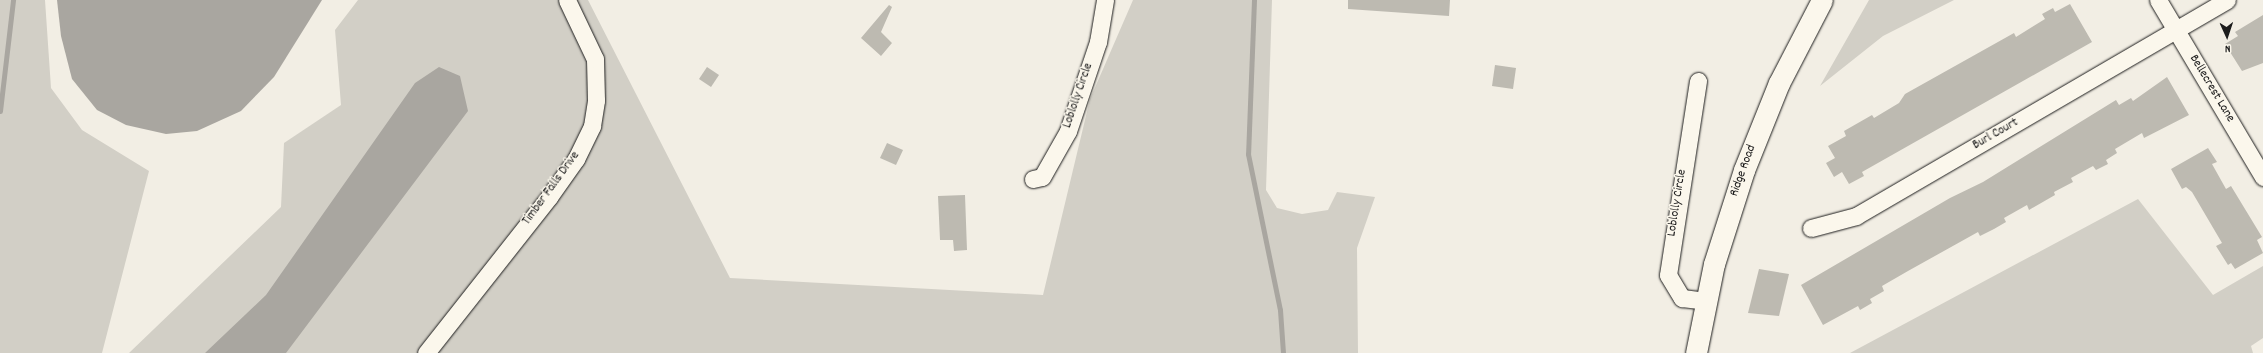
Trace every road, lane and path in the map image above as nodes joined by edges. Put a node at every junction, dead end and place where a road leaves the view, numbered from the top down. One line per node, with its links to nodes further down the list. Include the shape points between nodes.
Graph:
1 (568, 0): 12 (street, Timber Falls Drive, via 595,59 596,100 592,126 576,159 554,190)
2 (1105, 0): 9 (street, Loblolly Circle, via 1098,42 1068,131 1042,177)
3 (1822, 0): 11 (street, Ridge Road, via 1779,83 1752,149 1729,213)
4 (2158, 0): 6 (street, Bellecrest Lane)
5 (2227, 0): 6 (street, Burl Court)
6 (2176, 30): 8 (street, Bellecrest Lane); 10 (street, Burl Court, via 1856,216)
7 (1698, 81): 11 (street, Loblolly Circle, via 1668,275 1682,298)
8 (2263, 177)
9 (1033, 179)
10 (1812, 228)
11 (1706, 301): 13 (street, Ridge Road)
12 (426, 353)
13 (1696, 353)

